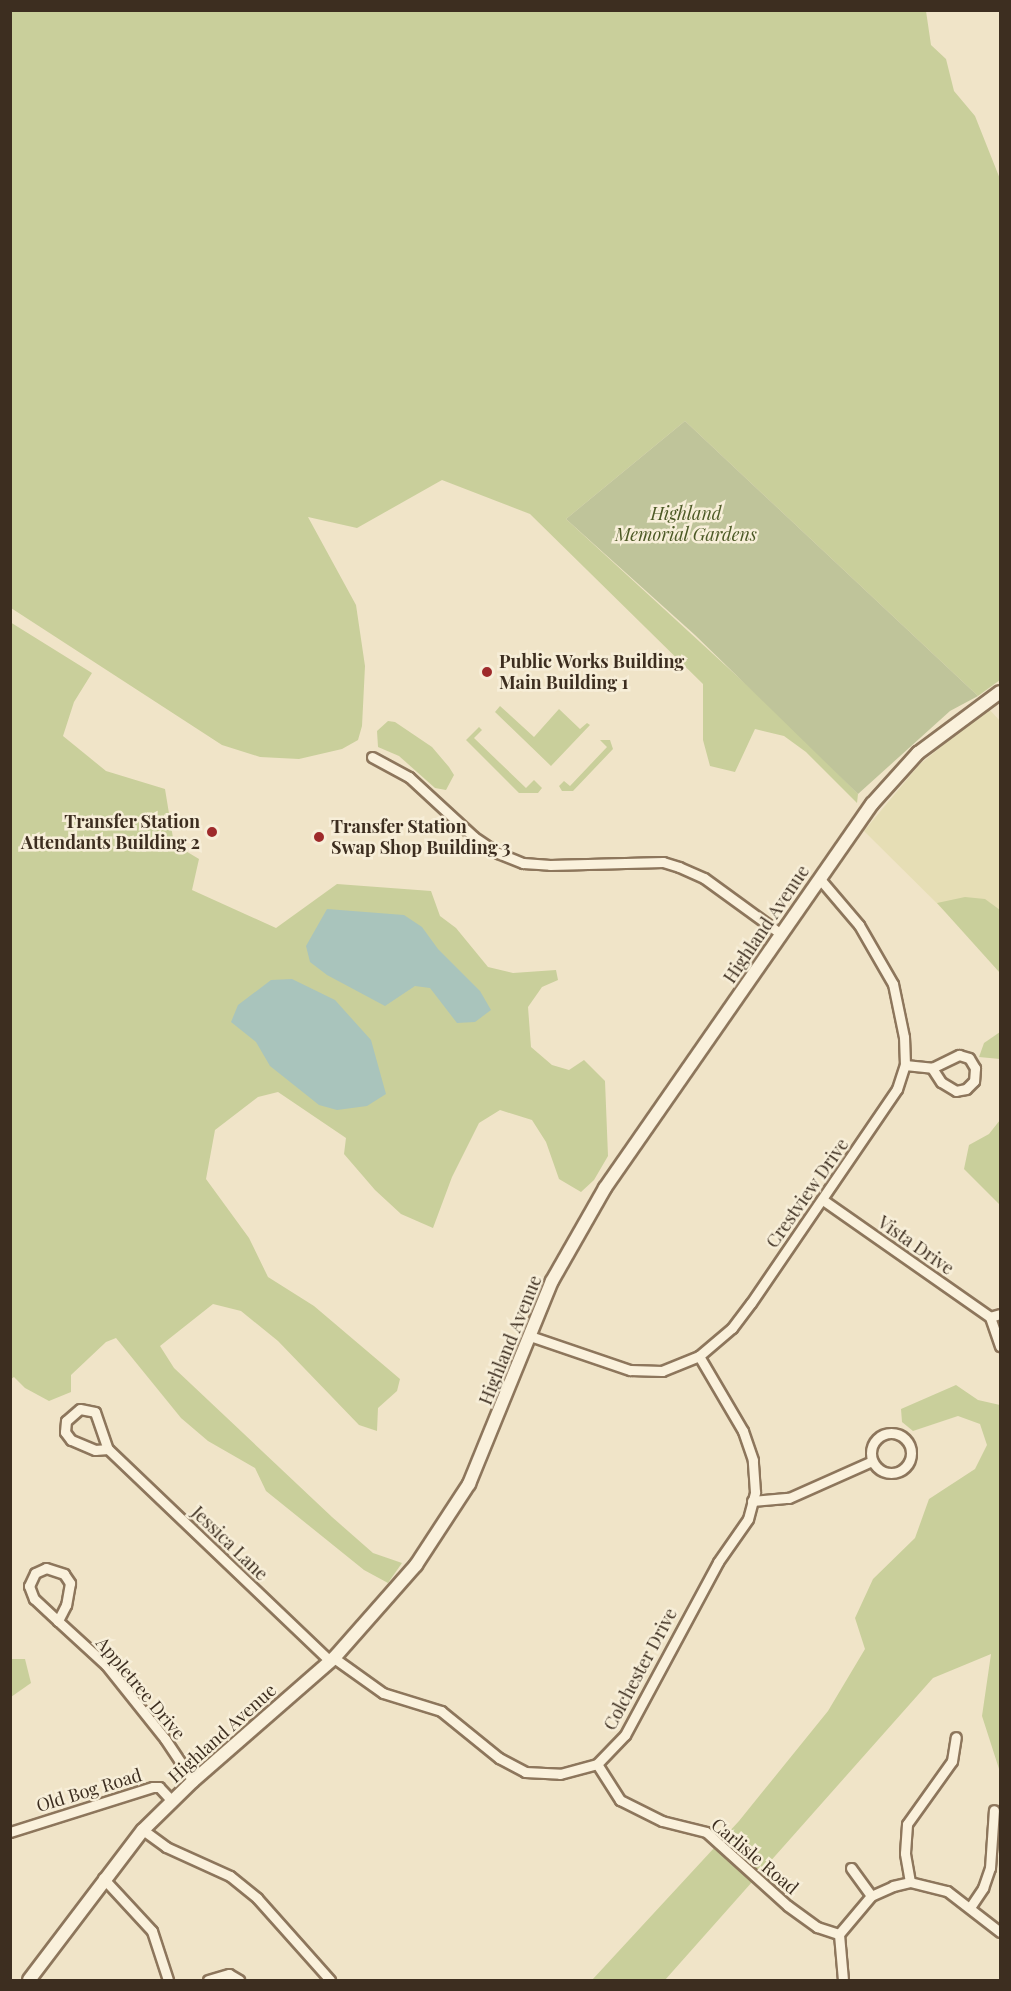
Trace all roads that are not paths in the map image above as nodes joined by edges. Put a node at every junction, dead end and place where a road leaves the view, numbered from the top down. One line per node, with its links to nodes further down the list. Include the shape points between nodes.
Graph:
1 (1000, 692): 3 (street, Highland Avenue, via 918,753 872,804)
2 (372, 757): 4 (street, via 409,777 474,837 498,853 523,863 550,865 663,862 704,878)
3 (819, 878): 4 (street, Highland Avenue); 5 (street, Crestview Drive, via 859,925 893,984 902,1015)
4 (781, 934): 10 (street, Highland Avenue, via 582,1224)
5 (905, 1065): 6 (street); 7 (street, Crestview Drive, via 897,1089)
6 (932, 1068): 6 (street, via 959,1055 969,1058 975,1068 974,1081 966,1089 956,1091 941,1082)
7 (823, 1200): 9 (street, Vista Drive); 12 (street, Crestview Drive, via 732,1328)
8 (1000, 1314): 9 (street)
9 (990, 1317): 11 (street)
10 (530, 1336): 12 (street, Crestview Drive, via 630,1370 662,1371); 17 (street, Highland Avenue, via 483,1455 458,1503 396,1590)
11 (1000, 1346)
12 (699, 1356): 15 (street, Colchester Drive, via 748,1445 753,1460)
13 (108, 1449): 13 (street, Jessica Lane, via 95,1412 80,1409 71,1413 65,1432 71,1440 95,1450); 17 (street, Jessica Lane)
14 (872, 1461): 14 (street, via 887,1473 900,1471 911,1456 909,1444 893,1432 879,1436 871,1447); 15 (street, via 789,1497)
15 (752, 1502): 20 (street, Colchester Drive, via 748,1519 718,1562 625,1736)
16 (58, 1621): 16 (street, Appletree Drive, via 70,1596 70,1583 64,1574 46,1568 35,1573 29,1586 34,1599); 21 (street, Appletree Drive, via 106,1665)
17 (332, 1660): 18 (street, Jessica Lane); 21 (street, Highland Avenue)
18 (370, 1683): 20 (street, Colchester Drive, via 383,1693 441,1711 499,1758 525,1772 560,1774)
19 (956, 1737): 28 (street, via 952,1761 908,1824 905,1853)
20 (597, 1764): 32 (street, Carlisle Road, via 620,1800 662,1821 706,1832 788,1906 817,1927)
21 (193, 1781): 22 (street, Highland Avenue)
22 (172, 1801): 24 (street, Highland Avenue); 25 (street, Old Bog Road, via 159,1787 153,1787)
23 (994, 1810): 30 (street, via 990,1868)
24 (143, 1830): 27 (street, Highland Avenue); 37 (street, via 166,1847 230,1876 257,1898)
25 (10, 1832)
26 (851, 1868): 29 (street)
27 (103, 1878): 33 (street, Highland Avenue); 34 (street, via 152,1931)
28 (910, 1882): 29 (street); 30 (street, via 947,1891)
29 (871, 1896): 32 (street)
30 (971, 1906): 31 (street)
31 (1000, 1932)
32 (839, 1934): 38 (street)
33 (29, 1980)
34 (168, 1980)
35 (207, 1980): 36 (street, via 229,1974)
36 (239, 1980)
37 (330, 1980)
38 (843, 1980)

